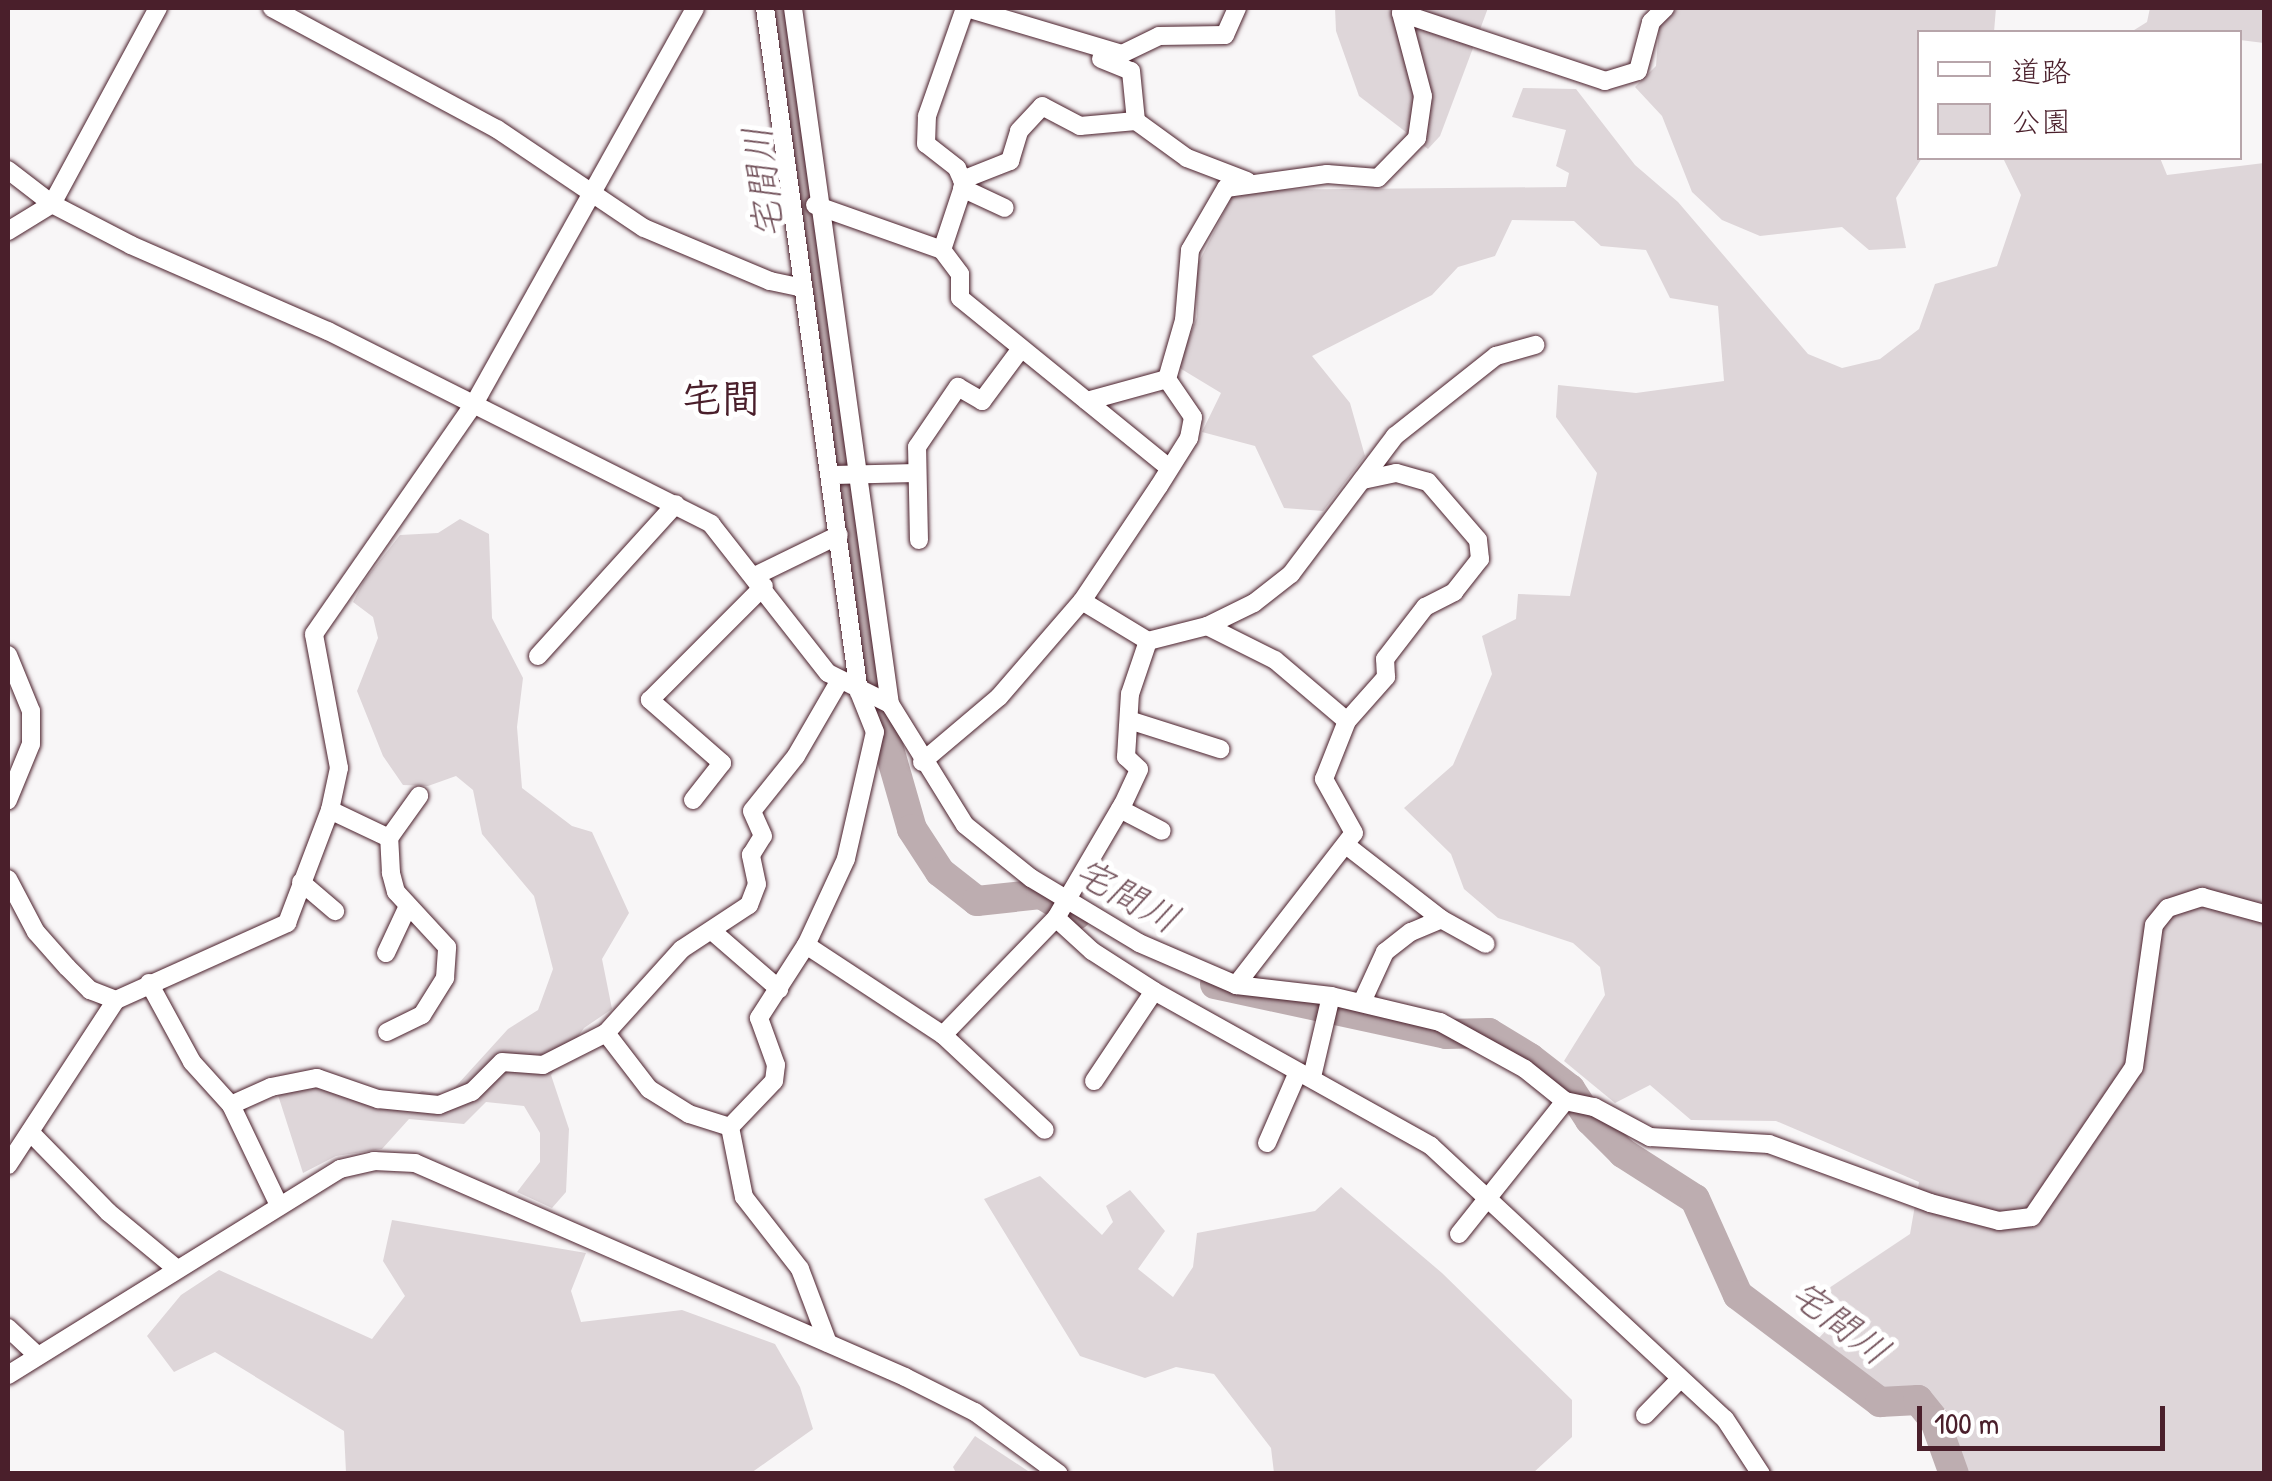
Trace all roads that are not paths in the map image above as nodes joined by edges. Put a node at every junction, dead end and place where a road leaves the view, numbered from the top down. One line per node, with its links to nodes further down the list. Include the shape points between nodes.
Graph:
1 (158, 8): 15 (street)
2 (272, 8): 14 (street, via 497,129)
3 (695, 8): 14 (street)
4 (765, 8): 16 (street)
5 (794, 8): 16 (street)
6 (966, 8): 9 (street); 13 (street, via 927,116 926,144)
7 (1237, 8): 9 (street, via 1225,36 1159,36 1122,54)
8 (1665, 8): 12 (street, via 1651,22 1638,71 1618,80 1592,79 1401,13 1424,118 1401,160 1378,178 1328,174)
9 (1076, 38): 10 (street, via 1082,50 1131,71)
10 (1136, 120): 12 (street, via 1187,158); 13 (street, via 1080,126 1042,106 1019,131 1010,160)
11 (8, 170): 15 (street)
12 (1247, 181): 23 (street, via 1213,201 1190,250 1184,320)
13 (962, 184): 17 (street); 19 (street)
14 (590, 196): 20 (street, via 704,255); 25 (street)
15 (52, 204): 18 (street); 25 (street)
16 (808, 205): 19 (street); 20 (street); 28 (street)
17 (1005, 208)
18 (8, 231)
19 (942, 250): 22 (street, via 960,274 960,298)
20 (804, 288): 28 (street)
21 (1535, 346): 29 (street, via 1496,356 1426,410)
22 (1020, 350): 24 (street); 27 (street, via 982,401 958,387 917,447)
23 (1166, 379): 24 (street); 26 (street, via 1193,417 1188,438)
24 (1087, 400): 26 (street)
25 (474, 404): 30 (street); 50 (street, via 314,634 339,768)
26 (1167, 466): 34 (street)
27 (916, 473): 28 (street); 32 (street)
28 (848, 474): 31 (street); 41 (street)
29 (1362, 480): 35 (street, via 1291,574 1254,604); 43 (street, via 1396,472 1428,482 1478,540 1480,559 1454,592 1425,608 1385,658 1386,677)
30 (676, 504): 33 (street, via 711,524); 38 (street)
31 (840, 535): 33 (street); 40 (street)
32 (919, 540)
33 (760, 581): 39 (street, via 805,649); 48 (street, via 650,700 722,763)
34 (1082, 602): 36 (street); 45 (street, via 999,697)
35 (1208, 626): 36 (street); 43 (street, via 1275,660)
36 (1148, 640): 42 (street, via 1130,694)
37 (8, 655): 47 (street, via 32,711 32,744)
38 (538, 656)
39 (840, 680): 40 (street); 61 (street, via 796,756 752,811 763,836 752,855 754,896)
40 (860, 692): 41 (street); 63 (street, via 875,732 846,859)
41 (890, 704): 45 (street)
42 (1129, 720): 44 (street); 49 (street, via 1126,757 1139,769)
43 (1347, 721): 53 (street, via 1324,779 1354,833)
44 (1220, 748)
45 (922, 762): 57 (street, via 965,825)
46 (419, 796): 52 (street)
47 (8, 800)
48 (693, 800)
49 (1120, 809): 51 (street); 57 (street)
50 (330, 810): 52 (street); 55 (street)
51 (1162, 832)
52 (389, 838): 56 (street, via 396,892)
53 (1346, 845): 60 (street); 66 (street)
54 (8, 879): 70 (street, via 36,932 67,967 90,990)
55 (301, 882): 58 (street); 65 (street, via 286,924 270,936)
56 (408, 906): 64 (street); 72 (street, via 448,946 445,978 422,1015)
57 (1062, 907): 66 (street); 68 (street, via 1092,952); 74 (street)
58 (336, 911)
59 (2264, 914): 77 (street, via 2202,897 2168,908 2154,925 2134,1068 2076,1147 2045,1206 2016,1222 1930,1204 1769,1144 1650,1137 1594,1107)
60 (1441, 919): 62 (street); 71 (street, via 1385,952)
61 (712, 931): 67 (street); 73 (street, via 668,962 661,978)
62 (1486, 944)
63 (806, 945): 67 (street); 74 (street)
64 (386, 953)
65 (150, 983): 70 (street); 78 (street, via 192,1062)
66 (1236, 985): 69 (street)
67 (779, 989): 79 (street, via 759,1018 776,1065 774,1081)
68 (1154, 991): 75 (street); 76 (street)
69 (1331, 997): 71 (street); 75 (street)
70 (116, 1000): 81 (street)
71 (1362, 1002): 77 (street, via 1440,1022 1525,1068)
72 (387, 1032)
73 (606, 1033): 78 (street, via 543,1065 502,1062 472,1092 439,1105 378,1099 317,1078); 79 (street, via 648,1089)
74 (943, 1036): 80 (street)
75 (1305, 1074): 82 (street); 84 (street, via 1431,1146)
76 (1094, 1081)
77 (1564, 1102): 84 (street)
78 (231, 1106): 85 (street)
79 (730, 1128): 89 (street, via 744,1197 800,1270)
80 (1045, 1130)
81 (30, 1132): 83 (street); 87 (street, via 108,1212)
82 (1267, 1143)
83 (8, 1165)
84 (1489, 1200): 86 (street); 92 (street)
85 (279, 1205): 87 (street); 89 (street, via 340,1169 374,1161 415,1163)
86 (1459, 1234)
87 (177, 1269): 90 (street)
88 (8, 1328): 90 (street)
89 (828, 1343): 94 (street, via 975,1412)
90 (38, 1356): 91 (street)
91 (8, 1375)
92 (1680, 1379): 93 (street); 95 (street, via 1725,1420)
93 (1645, 1414)
94 (1059, 1474)
95 (1761, 1474)

